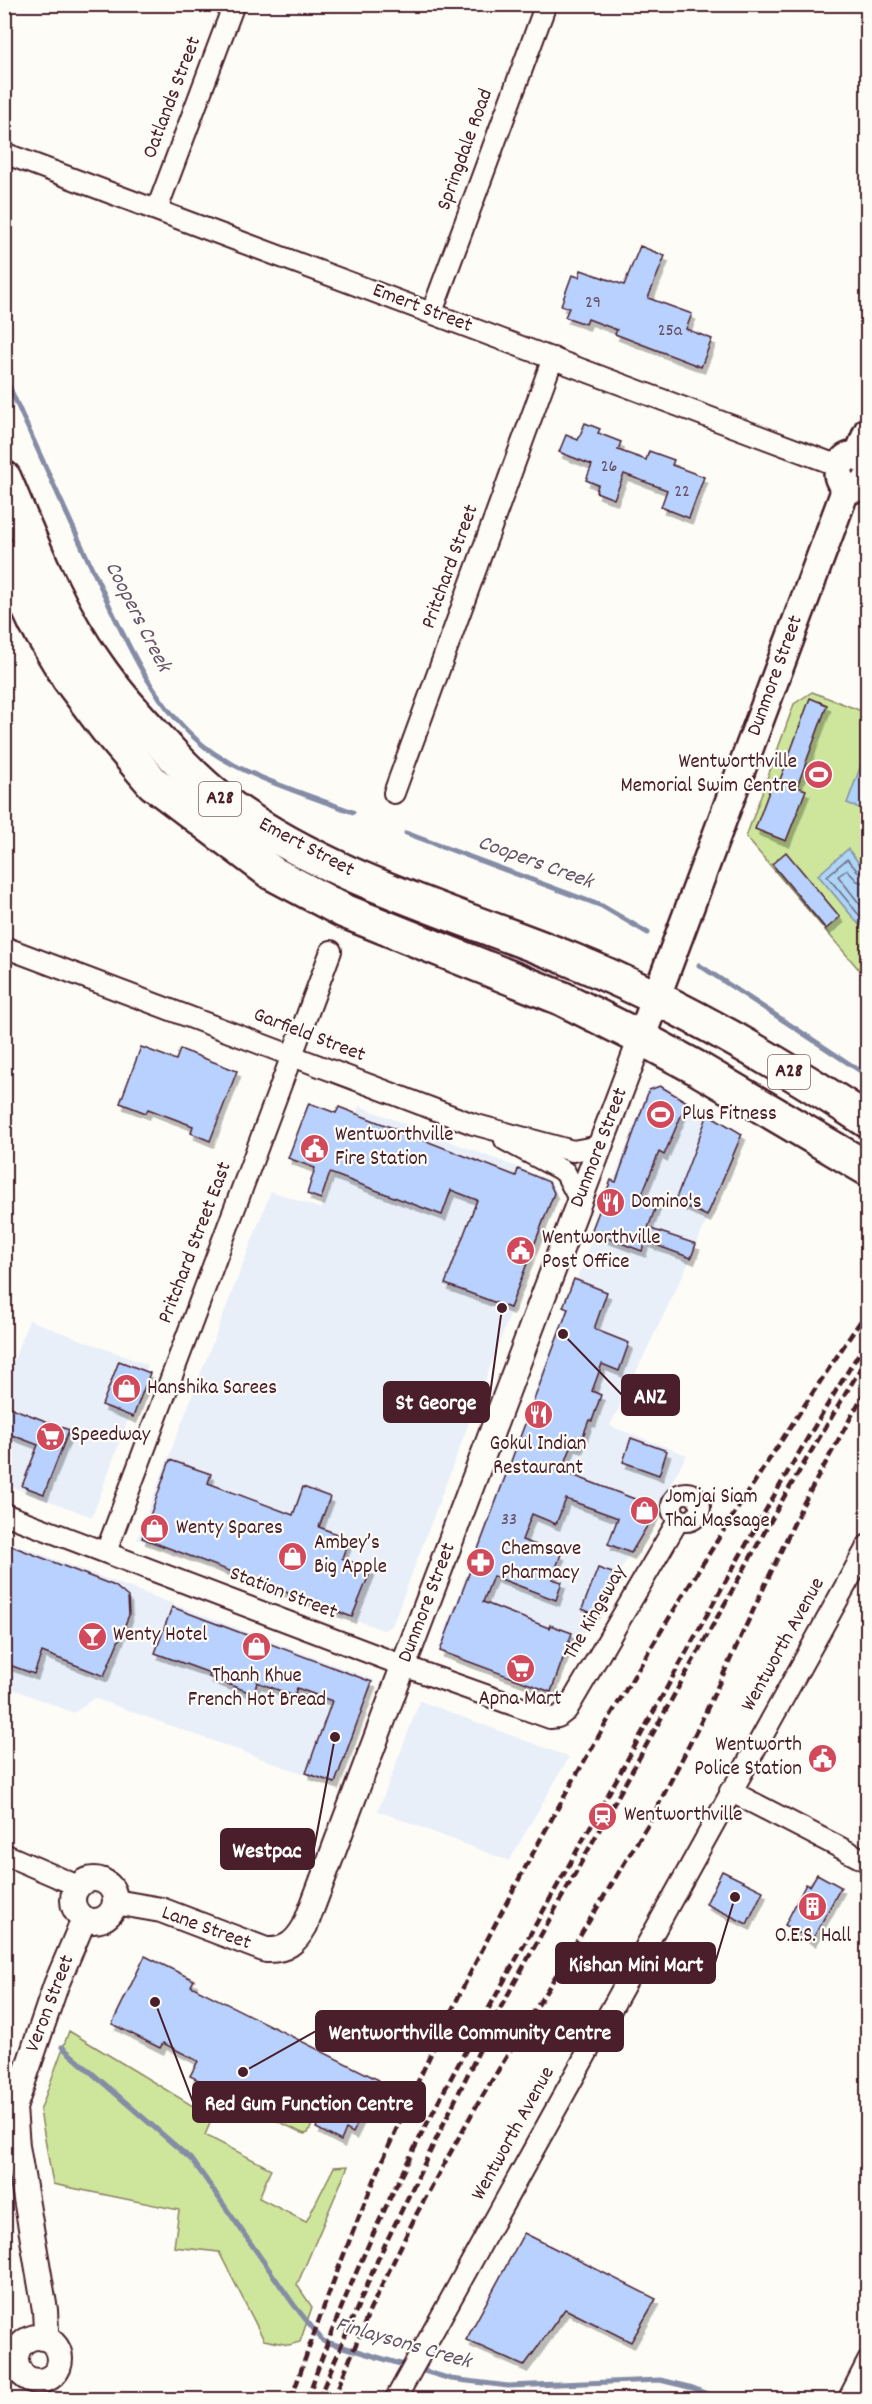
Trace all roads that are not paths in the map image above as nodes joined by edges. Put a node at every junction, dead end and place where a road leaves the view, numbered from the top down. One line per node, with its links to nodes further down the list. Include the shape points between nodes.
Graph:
1 (234, 4): 4 (street, Oatlands Street)
2 (546, 4): 5 (street, Springdale Road)
3 (4, 153): 4 (street, Emert Street)
4 (157, 209): 5 (street, Emert Street)
5 (432, 312): 6 (street, Emert Street)
6 (553, 358): 8 (street, Emert Street); 11 (street, Pritchard Street)
7 (867, 431): 8 (main road, Dunmore Street)
8 (856, 470): 14 (main road, Dunmore Street)
9 (4, 478): 14 (highway, Emert Street / A28, via 64,611 94,663 175,757 220,798 301,851 575,961)
10 (4, 555): 15 (highway, Emert Street / A28, via 36,624 68,677 107,729 153,783 210,828 272,873 344,911 561,998)
11 (394, 793)
12 (5, 950): 16 (street, Garfield Street)
13 (331, 951): 16 (street, Pritchard Street East)
14 (657, 999): 15 (main road, Dunmore Street); 17 (highway, A28, via 773,1062)
15 (641, 1038): 19 (street, Dunmore Street); 20 (highway, A28)
16 (292, 1055): 18 (street, Garfield Street); 25 (street, Pritchard Street East)
17 (867, 1121)
18 (473, 1124): 19 (street, Garfield Street, via 573,1151); 21 (street, via 565,1172)
19 (600, 1146): 21 (street, Dunmore Street)
20 (867, 1169)
21 (580, 1201): 26 (street, Dunmore Street)
22 (4, 1514): 25 (street, Station Street)
23 (679, 1519): 27 (street, The Kingsway, via 567,1710 558,1717)
24 (867, 1545): 28 (street, Wentworth Avenue)
25 (106, 1552): 26 (street, Station Street)
26 (404, 1666): 27 (street, Station Street); 34 (street, Dunmore Street)
27 (546, 1718)
28 (729, 1791): 30 (street); 39 (street, Wentworth Avenue)
29 (4, 1854): 31 (street)
30 (867, 1862)
31 (78, 1886): 32 (street, via 87,1879 99,1879 112,1888); 33 (street, via 73,1905)
32 (115, 1902): 33 (street, via 110,1915 102,1920); 34 (street, Lane Street, via 161,1910 266,1950)
33 (84, 1919): 35 (street, Veron Street, via 56,1985 14,2109 45,2310)
34 (296, 1941)
35 (43, 2338): 36 (street, via 26,2341); 38 (street, via 57,2347 59,2366)
36 (11, 2356): 38 (street)
37 (867, 2361): 40 (street)
38 (36, 2390)
39 (396, 2397)
40 (848, 2400)

